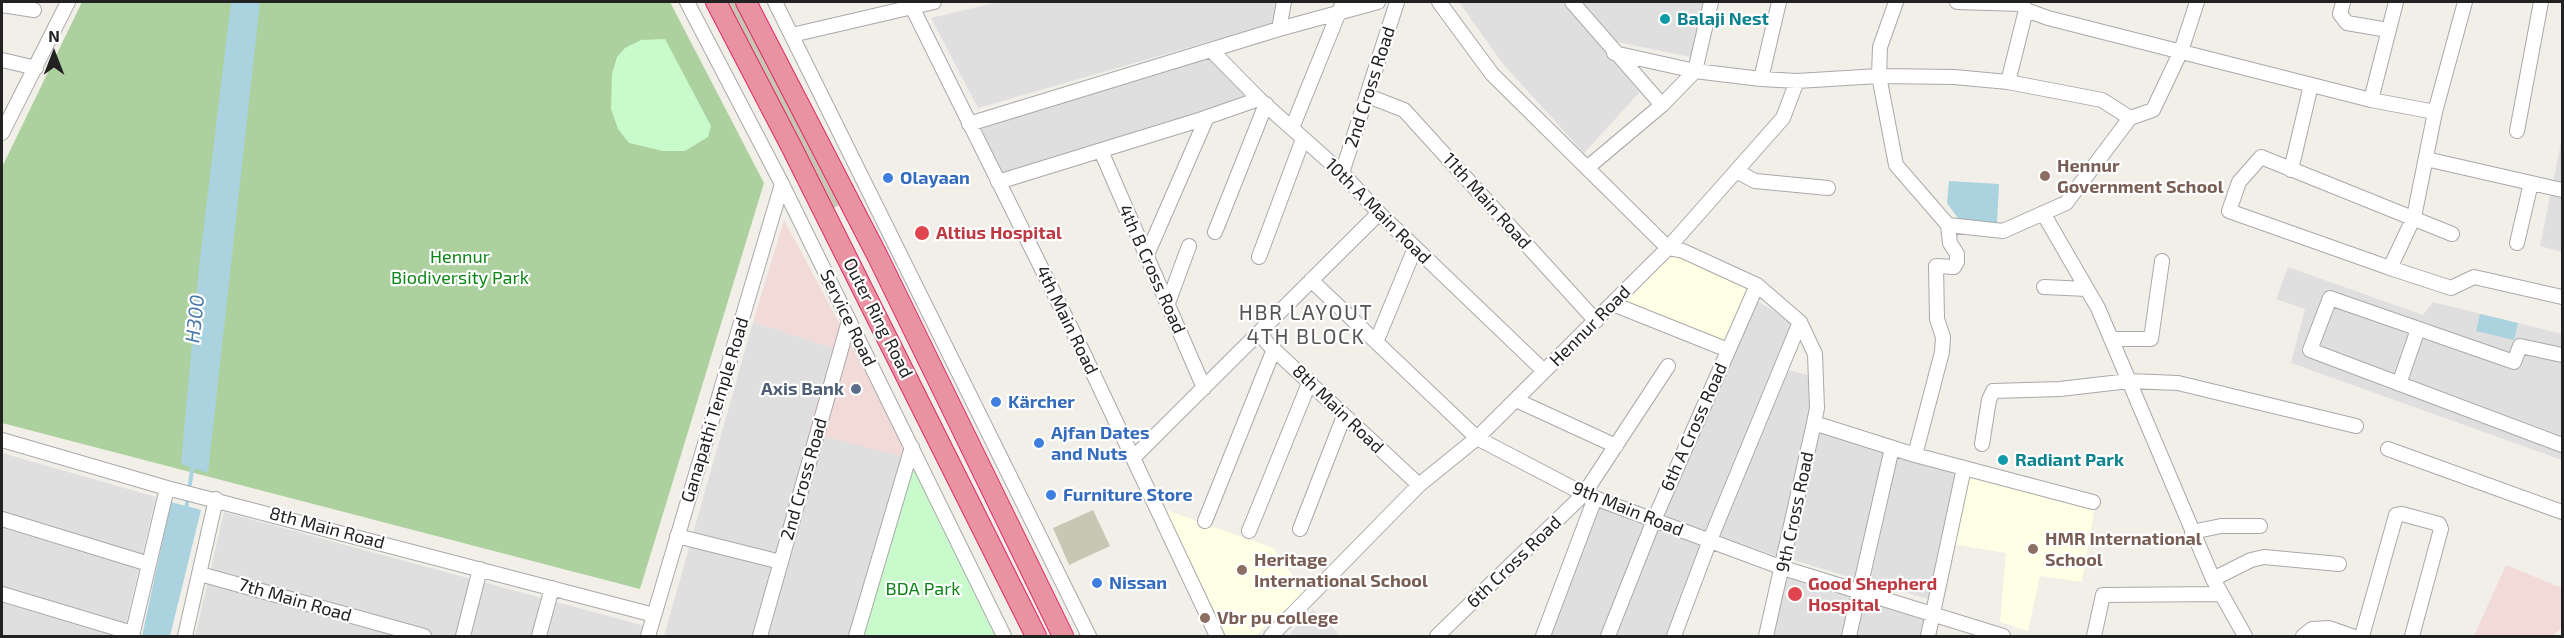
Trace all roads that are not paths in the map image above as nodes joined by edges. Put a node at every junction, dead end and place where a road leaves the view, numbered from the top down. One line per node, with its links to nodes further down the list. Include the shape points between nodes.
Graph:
1 (68, 2): 34 (street)
2 (687, 2): 61 (street, Service Road)
3 (716, 2): 153 (highway, Outer Ring Road)
4 (746, 2): 154 (highway, Outer Ring Road, via 877,255)
5 (775, 2): 29 (street)
6 (934, 2): 24 (street)
7 (1284, 2): 27 (street)
8 (1378, 2): 25 (street)
9 (1397, 2): 41 (street, 2nd Cross Road)
10 (1439, 2): 55 (street, via 1492,74)
11 (1572, 2): 32 (street)
12 (1711, 2): 35 (street)
13 (1779, 2): 37 (street)
14 (1896, 2): 36 (street, via 1880,47)
15 (1957, 2): 22 (street)
16 (2198, 2): 31 (street)
17 (2343, 2): 28 (street, via 2342,20)
18 (2396, 2): 28 (street)
19 (2465, 2): 45 (street)
20 (2541, 2): 50 (street)
21 (2, 5): 26 (street)
22 (2023, 5): 31 (street); 39 (street)
23 (892, 6): 24 (street); 29 (street)
24 (912, 7): 48 (street, 4th Main Road)
25 (1341, 7): 27 (street); 49 (street)
26 (34, 10)
27 (1279, 29): 30 (street)
28 (2388, 30): 42 (street)
29 (792, 35): 155 (street)
30 (1212, 51): 43 (street, 10th A Main Road); 48 (street)
31 (2181, 51): 40 (street); 47 (street, via 2153,110)
32 (1614, 53): 35 (street); 44 (street)
33 (2, 60): 34 (street)
34 (36, 68): 51 (street)
35 (1695, 71): 37 (street); 44 (street)
36 (1879, 76): 38 (street); 39 (street); 67 (street, via 1896,165)
37 (1761, 79): 38 (street)
38 (1797, 81): 57 (street, Hennur Road, via 1783,117)
39 (2008, 82): 47 (street, via 2102,100)
40 (2311, 85): 42 (street); 56 (street)
41 (1368, 96): 58 (street, 2nd Cross Road); 86 (street, 11th Main Road, via 1404,110)
42 (2371, 100): 45 (street)
43 (1262, 101): 46 (street); 49 (street, 10th A Main Road); 68 (street)
44 (1662, 105): 55 (street)
45 (2435, 112): 54 (street)
46 (1207, 117): 53 (street); 74 (street)
47 (2130, 118): 65 (street, via 2066,203)
48 (969, 124): 59 (street, 4th Main Road)
49 (1292, 128): 52 (street, 10th A Main Road)
50 (2517, 131)
51 (2, 133)
52 (1304, 139): 58 (street, 10th A Main Road); 75 (street)
53 (1101, 151): 59 (street); 74 (street, 4th B Cross Road)
54 (2426, 159): 60 (street); 66 (street)
55 (1587, 168): 73 (street)
56 (2291, 170): 66 (street); 77 (street, via 2261,157 2239,182 2229,211)
57 (1736, 171): 62 (street, via 1755,181); 73 (street, Hennur Road)
58 (1342, 173): 64 (street, 10th A Main Road)
59 (998, 182): 114 (street, 4th Main Road)
60 (2531, 183): 63 (street); 70 (street)
61 (782, 184): 85 (street, Service Road); 129 (street, Ganapathi Temple Road)
62 (1828, 188)
63 (2562, 190)
64 (1379, 213): 72 (street, 10th A Main Road); 78 (street)
65 (2043, 213): 67 (street, via 2003,231); 81 (street)
66 (2414, 217): 69 (street); 77 (street)
67 (1948, 225): 113 (street, via 1957,262 1954,267 1936,266 1942,352)
68 (1215, 232)
69 (2452, 234)
70 (2517, 243)
71 (1189, 246): 83 (street)
72 (1415, 248): 91 (street); 96 (street, 10th A Main Road)
73 (1668, 248): 79 (street); 84 (street, Hennur Road)
74 (1146, 257): 83 (street, 4th B Cross Road)
75 (1259, 257)
76 (2162, 261): 90 (street, via 2151,339)
77 (2390, 268): 82 (street, via 2451,288 2474,277)
78 (1311, 280): 89 (street); 91 (street, 9th Main Road)
79 (1757, 285): 87 (street); 93 (street, 6th A Cross Road)
80 (2044, 287): 81 (street)
81 (2087, 289): 90 (street)
82 (2562, 297)
83 (1168, 303): 100 (street, 4th B Cross Road)
84 (1613, 304): 86 (street, Hennur Road); 93 (street)
85 (849, 321): 110 (street, Service Road); 131 (street, 2nd Cross Road)
86 (1596, 321): 96 (street, Hennur Road)
87 (1800, 322): 103 (street, via 1815,354); 130 (street)
88 (2418, 329): 94 (street, via 2514,362 2520,346); 99 (street); 99 (street, via 2330,298 2310,350)
89 (1259, 332): 92 (street, 8th Main Road); 100 (street)
90 (2111, 339): 98 (street)
91 (1377, 340): 105 (street, 9th Main Road)
92 (1274, 349): 97 (street, 8th Main Road); 124 (street)
93 (1728, 350): 123 (street, 6th A Cross Road)
94 (2562, 355)
95 (1668, 366): 109 (street, 6th Cross Road)
96 (1544, 371): 101 (street, Hennur Road)
97 (1310, 381): 102 (street, 8th Main Road); 127 (street)
98 (2129, 381): 104 (street, via 2178,383); 107 (street, via 2060,389 1999,388 1989,400); 128 (street)
99 (2399, 384): 108 (street)
100 (1204, 388): 114 (street)
101 (1516, 400): 105 (street, Hennur Road); 109 (street)
102 (1344, 416): 116 (street, 8th Main Road); 126 (street)
103 (1814, 423): 111 (street); 134 (street, 9th Cross Road)
104 (2356, 426)
105 (1478, 438): 116 (street, Hennur Road); 118 (street, 9th Main Road)
106 (2, 440): 117 (street, 8th Main Road)
107 (1982, 444)
108 (2562, 445)
109 (1616, 446): 118 (street, 6th Cross Road)
110 (912, 447): 151 (street); 152 (street, Service Road)
111 (1892, 448): 113 (street); 139 (street)
112 (2388, 449): 121 (street)
113 (1915, 455): 115 (street)
114 (1133, 458): 156 (street, 4th Main Road)
115 (1964, 468): 120 (street); 143 (street)
116 (1419, 485): 157 (street, Hennur Road)
117 (167, 488): 119 (street, 8th Main Road); 132 (street)
118 (1589, 496): 123 (street, 9th Main Road); 158 (street, 6th Cross Road); 159 (street)
119 (216, 499): 135 (street, 8th Main Road); 136 (street)
120 (2093, 502)
121 (2562, 512)
122 (2, 519): 132 (street)
123 (1654, 520): 130 (street, 9th Main Road); 160 (street, 6th A Cross Road)
124 (1205, 521)
125 (2260, 526): 128 (street, via 2221,526)
126 (1300, 529)
127 (1249, 531)
128 (2192, 532): 137 (street)
129 (677, 536): 131 (street); 142 (street, Ganapathi Temple Road)
130 (1710, 540): 134 (street, 9th Main Road); 161 (street)
131 (781, 562): 150 (street, 2nd Cross Road)
132 (149, 564): 144 (street)
133 (2339, 564): 137 (street, via 2264,557)
134 (1783, 568): 139 (street, 9th Main Road); 162 (street, 9th Cross Road)
135 (480, 569): 138 (street, 8th Main Road); 147 (street)
136 (200, 574): 145 (street); 146 (street, 7th Main Road)
137 (2213, 579): 141 (street)
138 (552, 588): 142 (street, 8th Main Road); 148 (street)
139 (1859, 593): 143 (street, 9th Main Road); 163 (street)
140 (2, 594): 144 (street)
141 (2221, 594): 166 (street, via 2103,595); 167 (street)
142 (654, 615): 149 (street, Ganapathi Temple Road)
143 (1933, 615): 164 (street); 165 (street, 9th Main Road)
144 (132, 635)
145 (185, 636)
146 (424, 636)
147 (463, 636)
148 (539, 636)
149 (648, 636)
150 (760, 636)
151 (856, 636)
152 (1004, 636)
153 (1036, 636)
154 (1064, 636)
155 (1089, 636)
156 (1216, 636)
157 (1271, 636)
158 (1437, 636)
159 (1543, 636)
160 (1608, 636)
161 (1674, 636)
162 (1766, 636)
163 (1849, 636)
164 (1928, 636)
165 (2003, 636)
166 (2094, 636)
167 (2245, 636)
168 (2303, 636): 169 (street, via 2312,629 2329,628)
169 (2357, 636): 170 (street, via 2396,515 2402,514 2439,524 2441,529)
170 (2412, 636)

